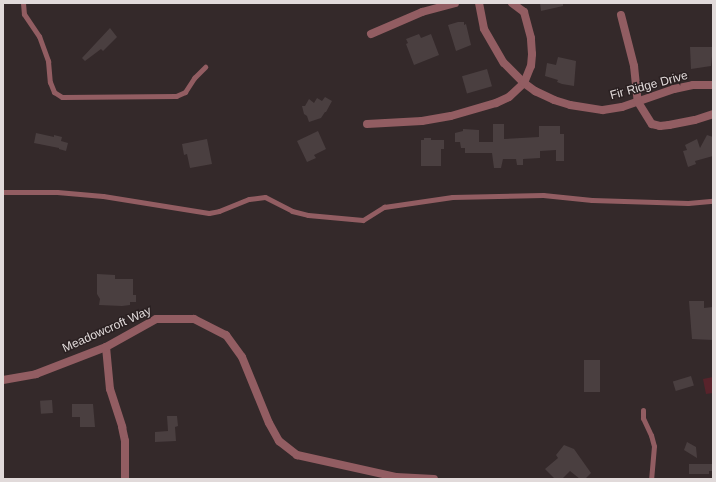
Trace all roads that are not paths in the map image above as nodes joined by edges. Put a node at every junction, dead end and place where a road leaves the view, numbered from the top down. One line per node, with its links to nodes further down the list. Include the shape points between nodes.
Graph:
1 (22, 3): 7 (lane, via 24,14 39,36 48,61 50,82 54,92 62,97 176,96 185,92)
2 (455, 3): 6 (street, via 422,12)
3 (479, 3): 8 (street, Fir Ridge Drive, via 484,29 490,41 504,63)
4 (512, 3): 8 (street, via 524,12 531,38 531,66)
5 (621, 15): 10 (street, via 634,66)
6 (371, 34)
7 (205, 67)
8 (524, 82): 10 (street, Fir Ridge Drive, via 535,91 554,100 587,109 603,110); 12 (street, via 509,97 451,116 422,121)
9 (713, 85): 10 (street, Fir Ridge Drive, via 693,85 674,89)
10 (638, 102): 11 (street, via 652,124 660,126)
11 (713, 114)
12 (367, 124)
13 (3, 192): 14 (lane, via 57,192 103,196 209,213 249,199 265,197 292,211 308,215 363,220 384,207 452,197 543,195 599,201)
14 (713, 201)
15 (106, 346): 16 (street, Meadowcroft Way, via 36,374); 18 (street, via 110,389 125,441); 19 (street, Meadowcroft Way, via 156,319 194,319 226,335 242,357 279,440 297,455 396,477)
16 (3, 380)
17 (643, 410): 20 (lane, via 643,418 654,446)
18 (125, 479)
19 (434, 479)
20 (650, 479)

